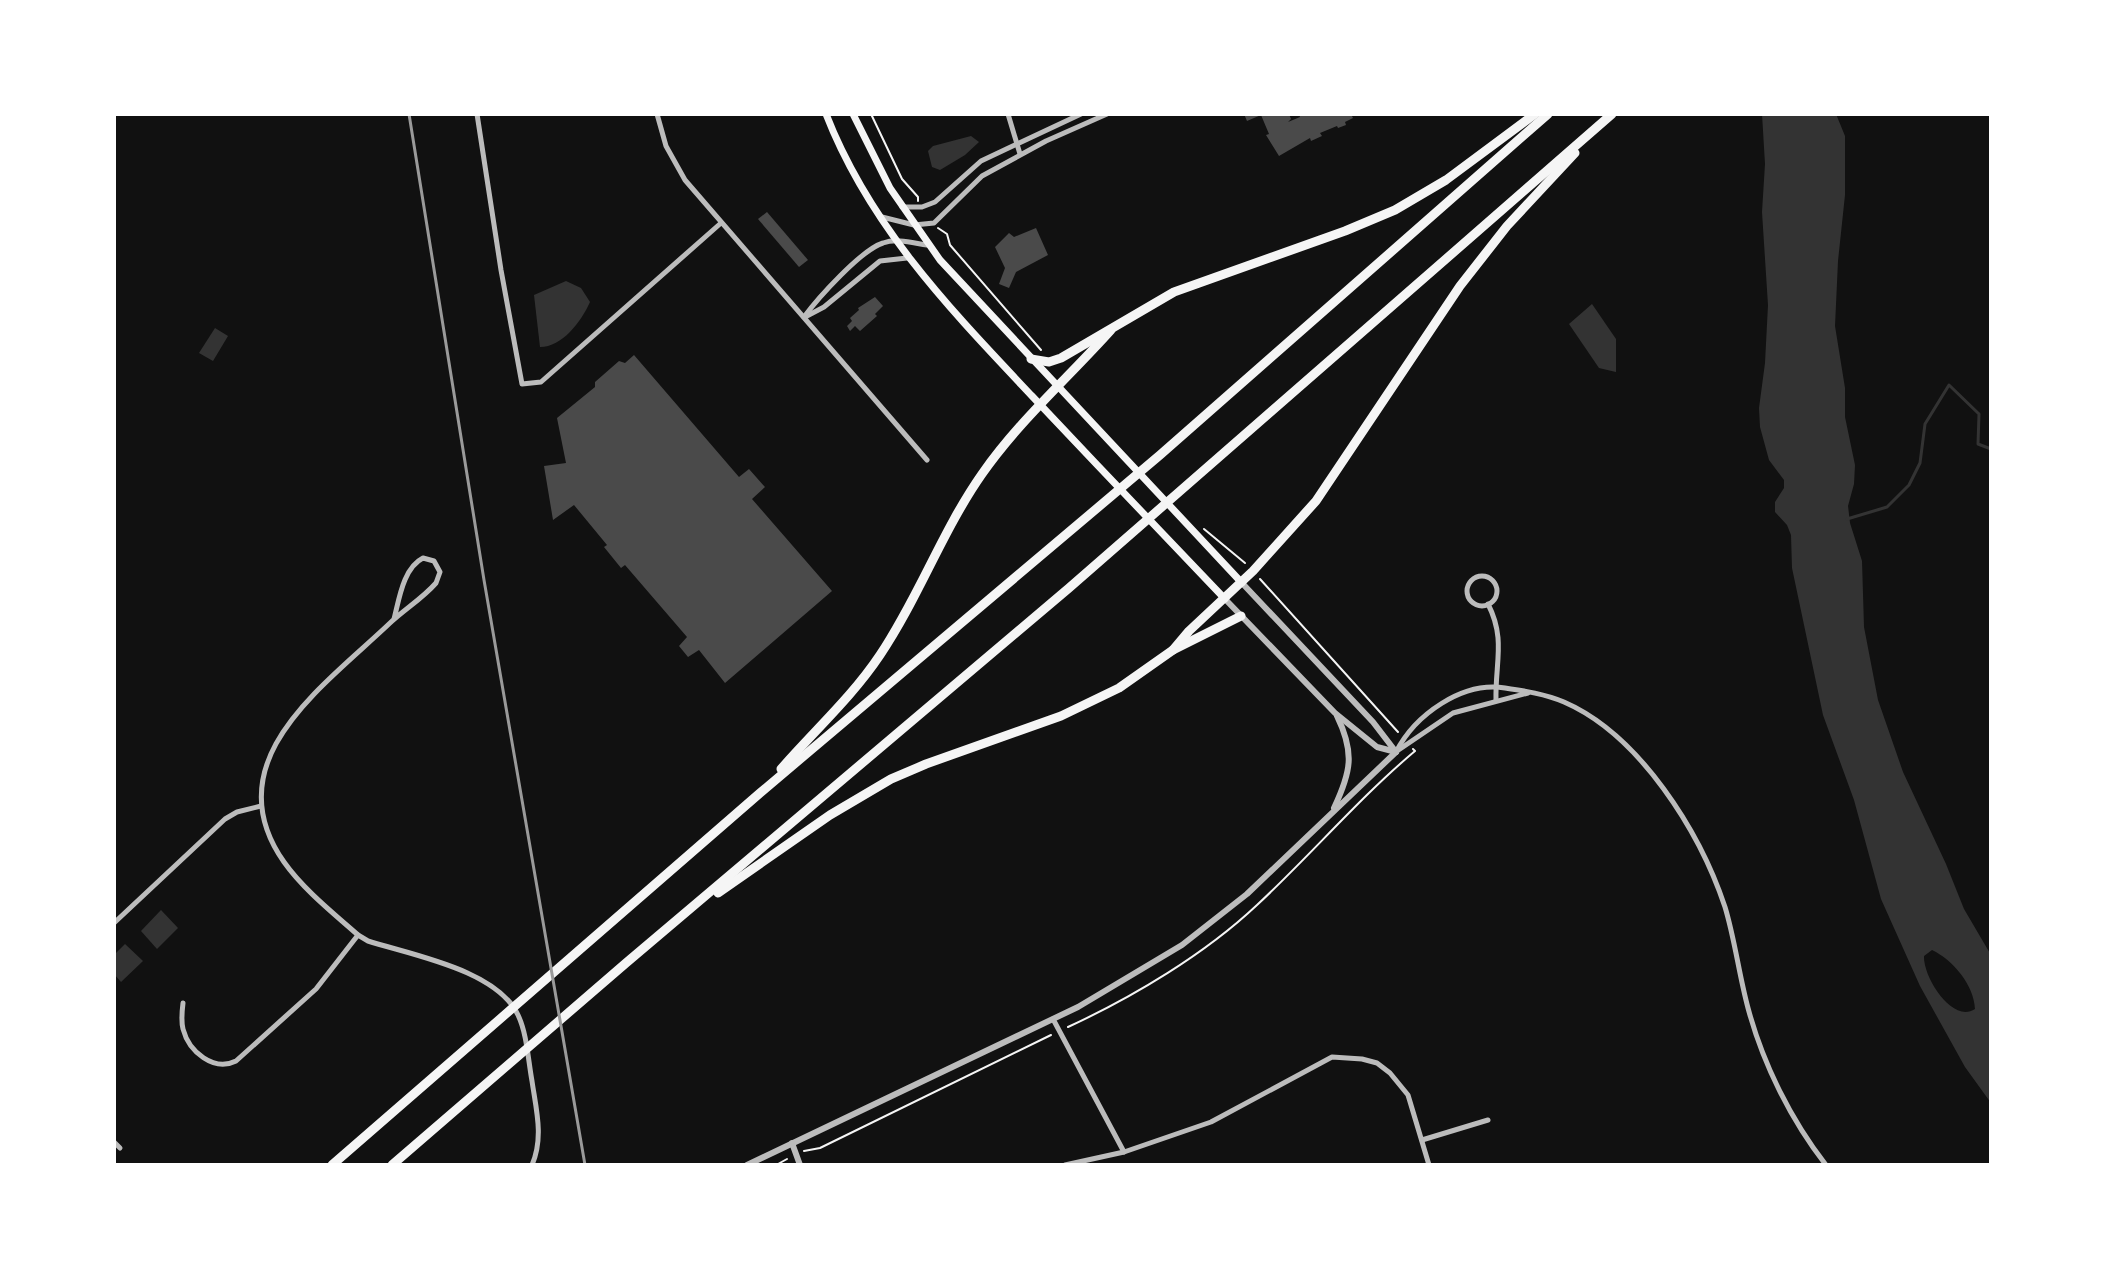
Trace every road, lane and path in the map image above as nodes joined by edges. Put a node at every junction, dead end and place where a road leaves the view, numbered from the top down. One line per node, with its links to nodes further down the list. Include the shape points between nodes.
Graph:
1 (477, 114): 17 (street, via 522,384 541,382)
2 (657, 114): 17 (street, via 674,164)
3 (826, 114): 16 (main road)
4 (853, 114): 15 (main road)
5 (871, 114): 14 (path, via 902,179)
6 (1008, 114): 12 (street)
7 (1081, 114): 12 (street)
8 (1107, 114): 13 (street)
9 (1535, 114): 24 (highway, via 1456,174 1395,210 1174,292)
10 (1548, 114): 46 (highway, via 1160,455)
11 (1611, 114): 32 (highway, via 1484,254 1316,501); 49 (highway)
12 (1017, 143): 13 (street); 15 (street, via 969,170 935,202)
13 (1020, 154): 18 (street, via 974,182 934,223)
14 (918, 197)
15 (902, 207): 18 (main road)
16 (877, 216): 18 (street); 20 (main road)
17 (721, 223): 23 (street)
18 (914, 225): 21 (main road)
19 (942, 233): 26 (path)
20 (894, 241): 21 (street); 22 (main road); 23 (street, via 873,247)
21 (927, 245): 25 (main road)
22 (907, 258): 23 (street, via 880,261); 28 (main road)
23 (804, 317): 29 (street)
24 (1111, 330): 26 (highway); 27 (highway)
25 (1031, 359): 26 (highway); 27 (main road)
26 (1049, 362)
27 (1055, 386): 28 (highway); 32 (main road)
28 (1039, 404): 34 (main road); 46 (highway, via 965,500 879,657)
29 (927, 460)
30 (1196, 523): 31 (path)
31 (1247, 566)
32 (1242, 583): 34 (highway); 45 (street)
33 (1264, 584): 43 (path)
34 (1225, 599): 36 (street); 38 (highway)
35 (1488, 604): 35 (street, via 1495,584 1485,576 1475,577 1468,584 1468,597); 39 (street, via 1500,642)
36 (1241, 616): 38 (highway); 42 (street)
37 (394, 619): 37 (street, via 436,583 440,572 434,561 423,558 414,563); 47 (street, via 282,731 265,766)
38 (1173, 650): 49 (highway, via 1129,682 1061,716 891,779)
39 (1496, 686): 40 (street); 41 (street); 43 (street, via 1452,697)
40 (1533, 692): 41 (street); 67 (street, via 1566,703 1605,729 1655,779 1681,815 1725,907 1748,1010 1768,1065)
41 (1496, 700): 43 (street, via 1453,713)
42 (1335, 713): 45 (street, via 1377,747); 48 (street, via 1350,754 1346,782)
43 (1406, 741): 44 (path); 45 (street)
44 (1415, 751)
45 (1396, 752): 48 (street)
46 (760, 793): 60 (highway)
47 (261, 806): 50 (street, via 237,812 213,828); 51 (street, via 264,826 285,864)
48 (1333, 811): 53 (street, via 1247,894 1182,945)
49 (691, 910): 61 (highway)
50 (114, 923)
51 (358, 935): 52 (street, via 306,999 227,1065 210,1062 188,1039); 62 (street, via 476,976 513,1004 522,1025 538,1120)
52 (183, 1003)
53 (1053, 1019): 57 (street); 59 (street)
54 (1488, 1120): 55 (street)
55 (1422, 1140): 59 (street, via 1408,1095 1390,1073 1377,1063 1332,1057 1211,1122); 66 (street)
56 (114, 1142): 58 (street)
57 (792, 1143): 63 (street); 64 (street)
58 (120, 1148)
59 (1124, 1152): 65 (street)
60 (332, 1165)
61 (392, 1165)
62 (532, 1165)
63 (747, 1165)
64 (800, 1165)
65 (1065, 1165)
66 (1429, 1165)
67 (1826, 1165)

